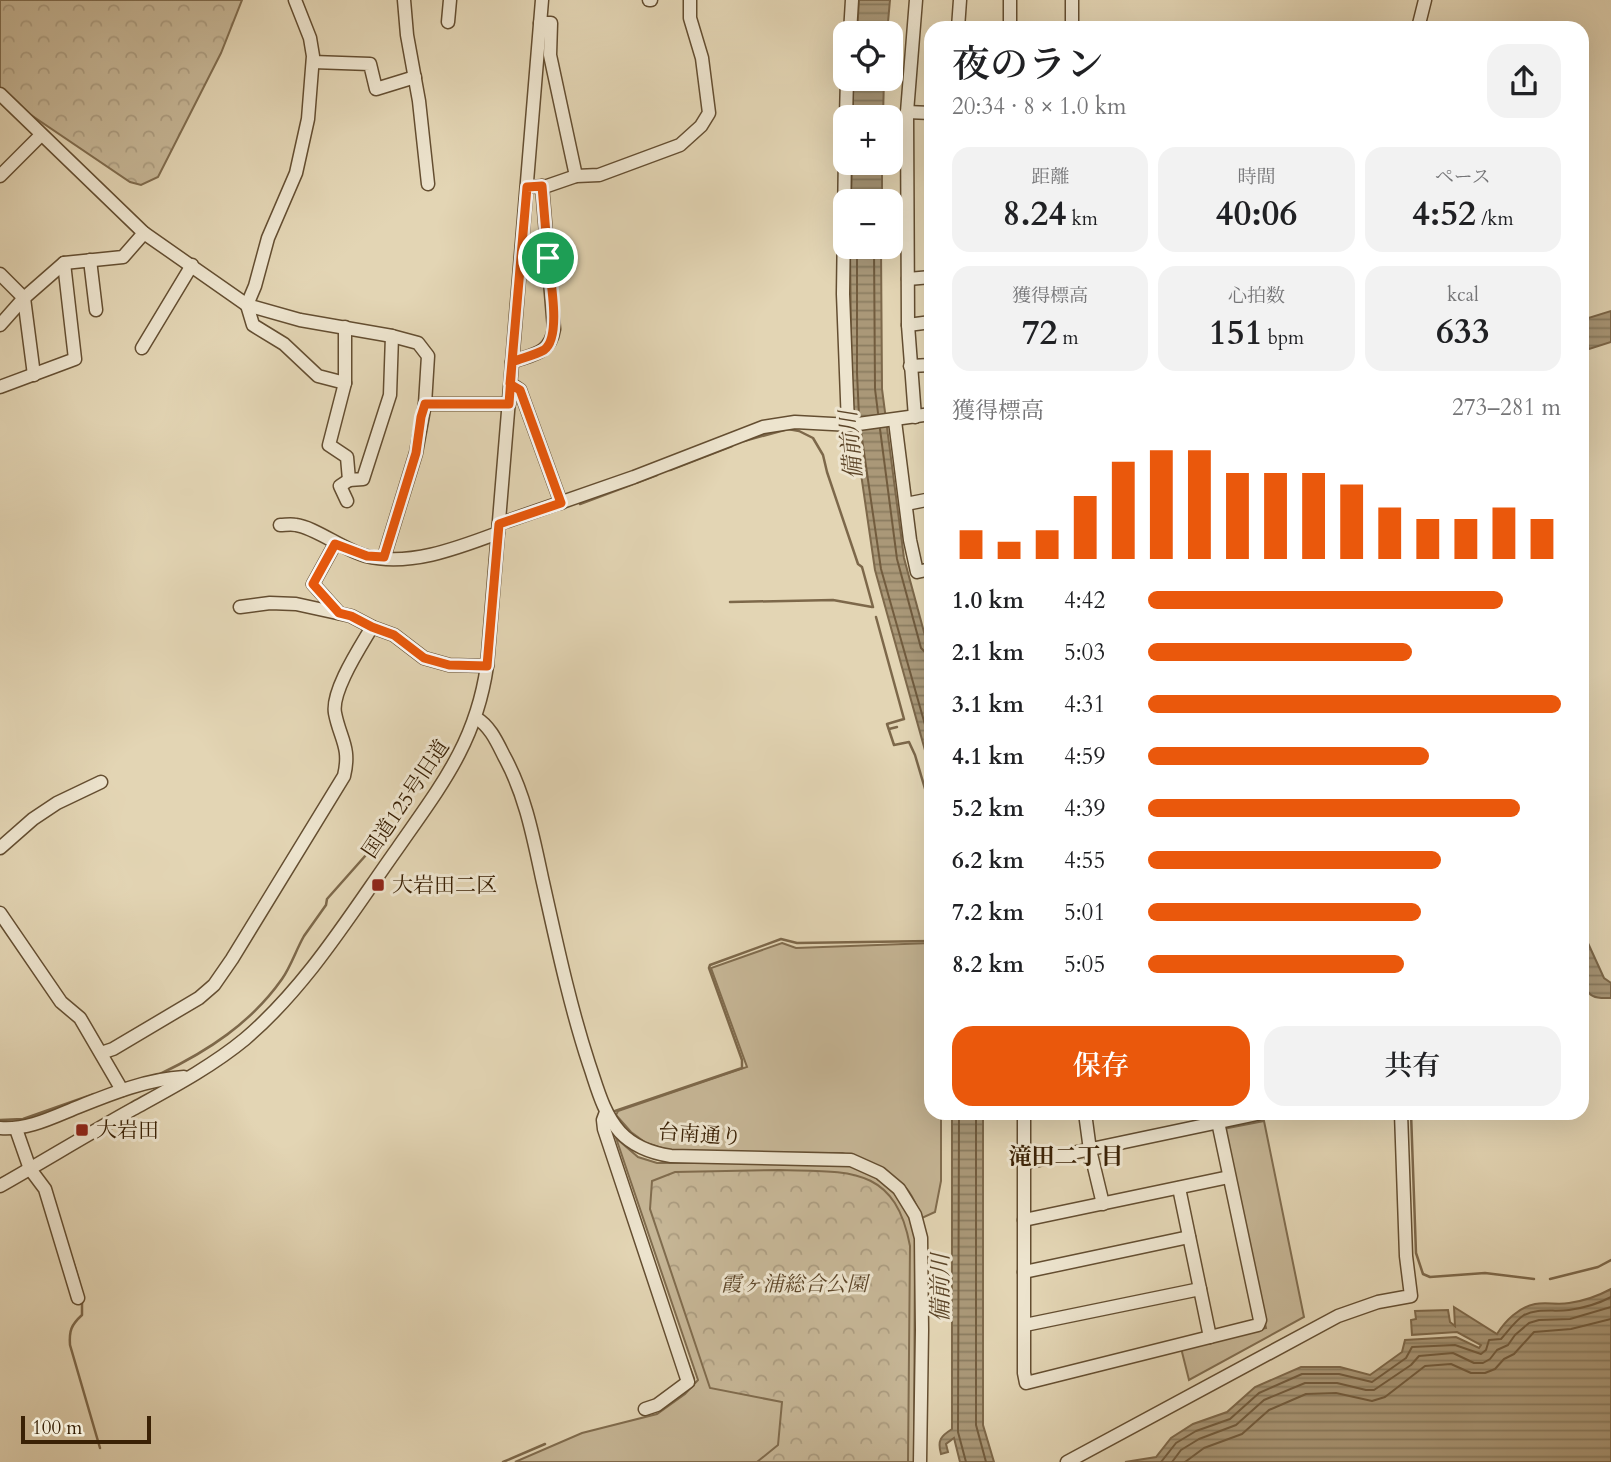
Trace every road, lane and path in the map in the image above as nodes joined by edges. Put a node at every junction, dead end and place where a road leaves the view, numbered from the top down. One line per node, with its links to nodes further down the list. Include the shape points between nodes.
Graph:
1 (295, 0): 19 (street, via 310,38)
2 (404, 0): 20 (street)
3 (450, 0): 17 (street)
4 (542, 0): 18 (street, 国道125号旧道)
5 (690, 0): 27 (street, via 709,113 680,145 599,175)
6 (852, 0): 12 (street)
7 (916, 0): 22 (street)
8 (960, 0): 13 (street)
9 (1010, 0): 14 (street)
10 (1072, 0): 15 (street)
11 (1425, 0): 16 (street)
12 (850, 21)
13 (958, 21)
14 (1010, 21)
15 (1072, 21)
16 (1420, 21)
17 (448, 22)
18 (540, 23): 27 (street, via 551,23 550,55); 30 (street, 国道125号旧道)
19 (313, 62): 20 (street, via 370,64 376,89); 39 (street, via 308,119 296,173)
20 (415, 77): 28 (street)
21 (1, 97): 24 (street)
22 (907, 112): 23 (street); 37 (street)
23 (924, 113)
24 (41, 135): 25 (street); 31 (street)
25 (3, 167)
26 (845, 175): 59 (street, via 843,294)
27 (576, 176): 29 (street)
28 (428, 184)
29 (542, 186): 30 (street); 47 (street, via 552,341 545,349)
30 (527, 187): 47 (street, 国道125号旧道)
31 (144, 233): 32 (street, via 123,257); 34 (street)
32 (90, 260): 33 (street); 40 (street)
33 (64, 263): 38 (street); 50 (street, via 75,359)
34 (192, 265): 39 (street); 46 (street)
35 (0, 274): 38 (street)
36 (924, 278): 37 (street)
37 (908, 279): 43 (street)
38 (24, 298): 42 (street); 50 (street)
39 (247, 304): 44 (street); 51 (street, via 253,325 318,376)
40 (96, 310)
41 (924, 323): 43 (street)
42 (0, 325)
43 (908, 325): 49 (street)
44 (345, 327): 45 (street); 51 (street)
45 (392, 336): 54 (street, via 418,343 428,356); 60 (street, via 390,395 363,479)
46 (142, 348)
47 (512, 362): 52 (street, 国道125号旧道)
48 (924, 365): 49 (street)
49 (910, 366): 57 (street)
50 (34, 375): 53 (street)
51 (345, 383): 60 (street, via 329,445 347,457)
52 (510, 384): 55 (street, 国道125号旧道); 63 (street, via 520,390)
53 (0, 387)
54 (425, 404): 55 (street); 68 (street, via 416,453)
55 (509, 404): 66 (street, 国道125号旧道)
56 (924, 416): 57 (street)
57 (915, 418): 58 (street)
58 (893, 421): 59 (street); 64 (street)
59 (850, 425): 63 (street, via 795,422 763,427)
60 (349, 480): 62 (street, via 340,486)
61 (924, 500): 64 (street)
62 (347, 501)
63 (561, 503): 66 (street)
64 (906, 504): 69 (street, via 917,572)
65 (280, 525): 67 (street, via 297,525)
66 (499, 529): 68 (street, via 446,551 411,559); 73 (street, 国道125号旧道)
67 (335, 544): 68 (street); 71 (street, via 313,584)
68 (384, 557)
69 (924, 570)
70 (240, 607): 71 (street, via 283,603)
71 (339, 613): 72 (street)
72 (372, 627): 73 (street, via 394,635 424,658 449,665); 78 (street, via 335,706 346,744 344,776 238,949 214,985 199,998)
73 (487, 666): 74 (street, 国道125号旧道)
74 (476, 718): 79 (street, 国道125号旧道, via 444,781 309,971 244,1039); 81 (street, 台南通り, via 499,745 522,796 570,1000)
75 (101, 782): 76 (street, via 57,803)
76 (0, 848)
77 (0, 913): 78 (street)
78 (101, 1053): 80 (street)
79 (190, 1077): 80 (street); 91 (street, 国道125号旧道)
80 (122, 1090): 88 (street)
81 (606, 1112): 103 (street, via 604,1129 688,1382); 104 (street, 台南通り, via 627,1139 657,1154 850,1160 873,1169 899,1189 915,1215 921,1238)
82 (1024, 1120): 90 (street)
83 (1086, 1120): 89 (street)
84 (1227, 1120): 86 (street)
85 (1401, 1120): 105 (street, via 1411,1296 1338,1316)
86 (1218, 1122): 89 (street); 92 (street)
87 (0, 1128): 88 (street)
88 (16, 1129): 91 (street)
89 (1090, 1150): 90 (street); 95 (street)
90 (1025, 1163): 96 (street)
91 (30, 1169): 93 (street, 国道125号旧道); 100 (street, via 45,1189)
92 (1229, 1177): 94 (street); 102 (street, via 1260,1320 1258,1325)
93 (0, 1186)
94 (1179, 1188): 95 (street); 97 (street)
95 (1103, 1204): 96 (street)
96 (1024, 1220): 98 (street)
97 (1189, 1237): 98 (street); 99 (street)
98 (1024, 1272): 101 (street)
99 (1200, 1289): 101 (street); 102 (street)
100 (78, 1298)
101 (1025, 1325): 102 (street, via 1026,1382)
102 (1210, 1336)
103 (645, 1409)
104 (920, 1462)
105 (1067, 1462)

